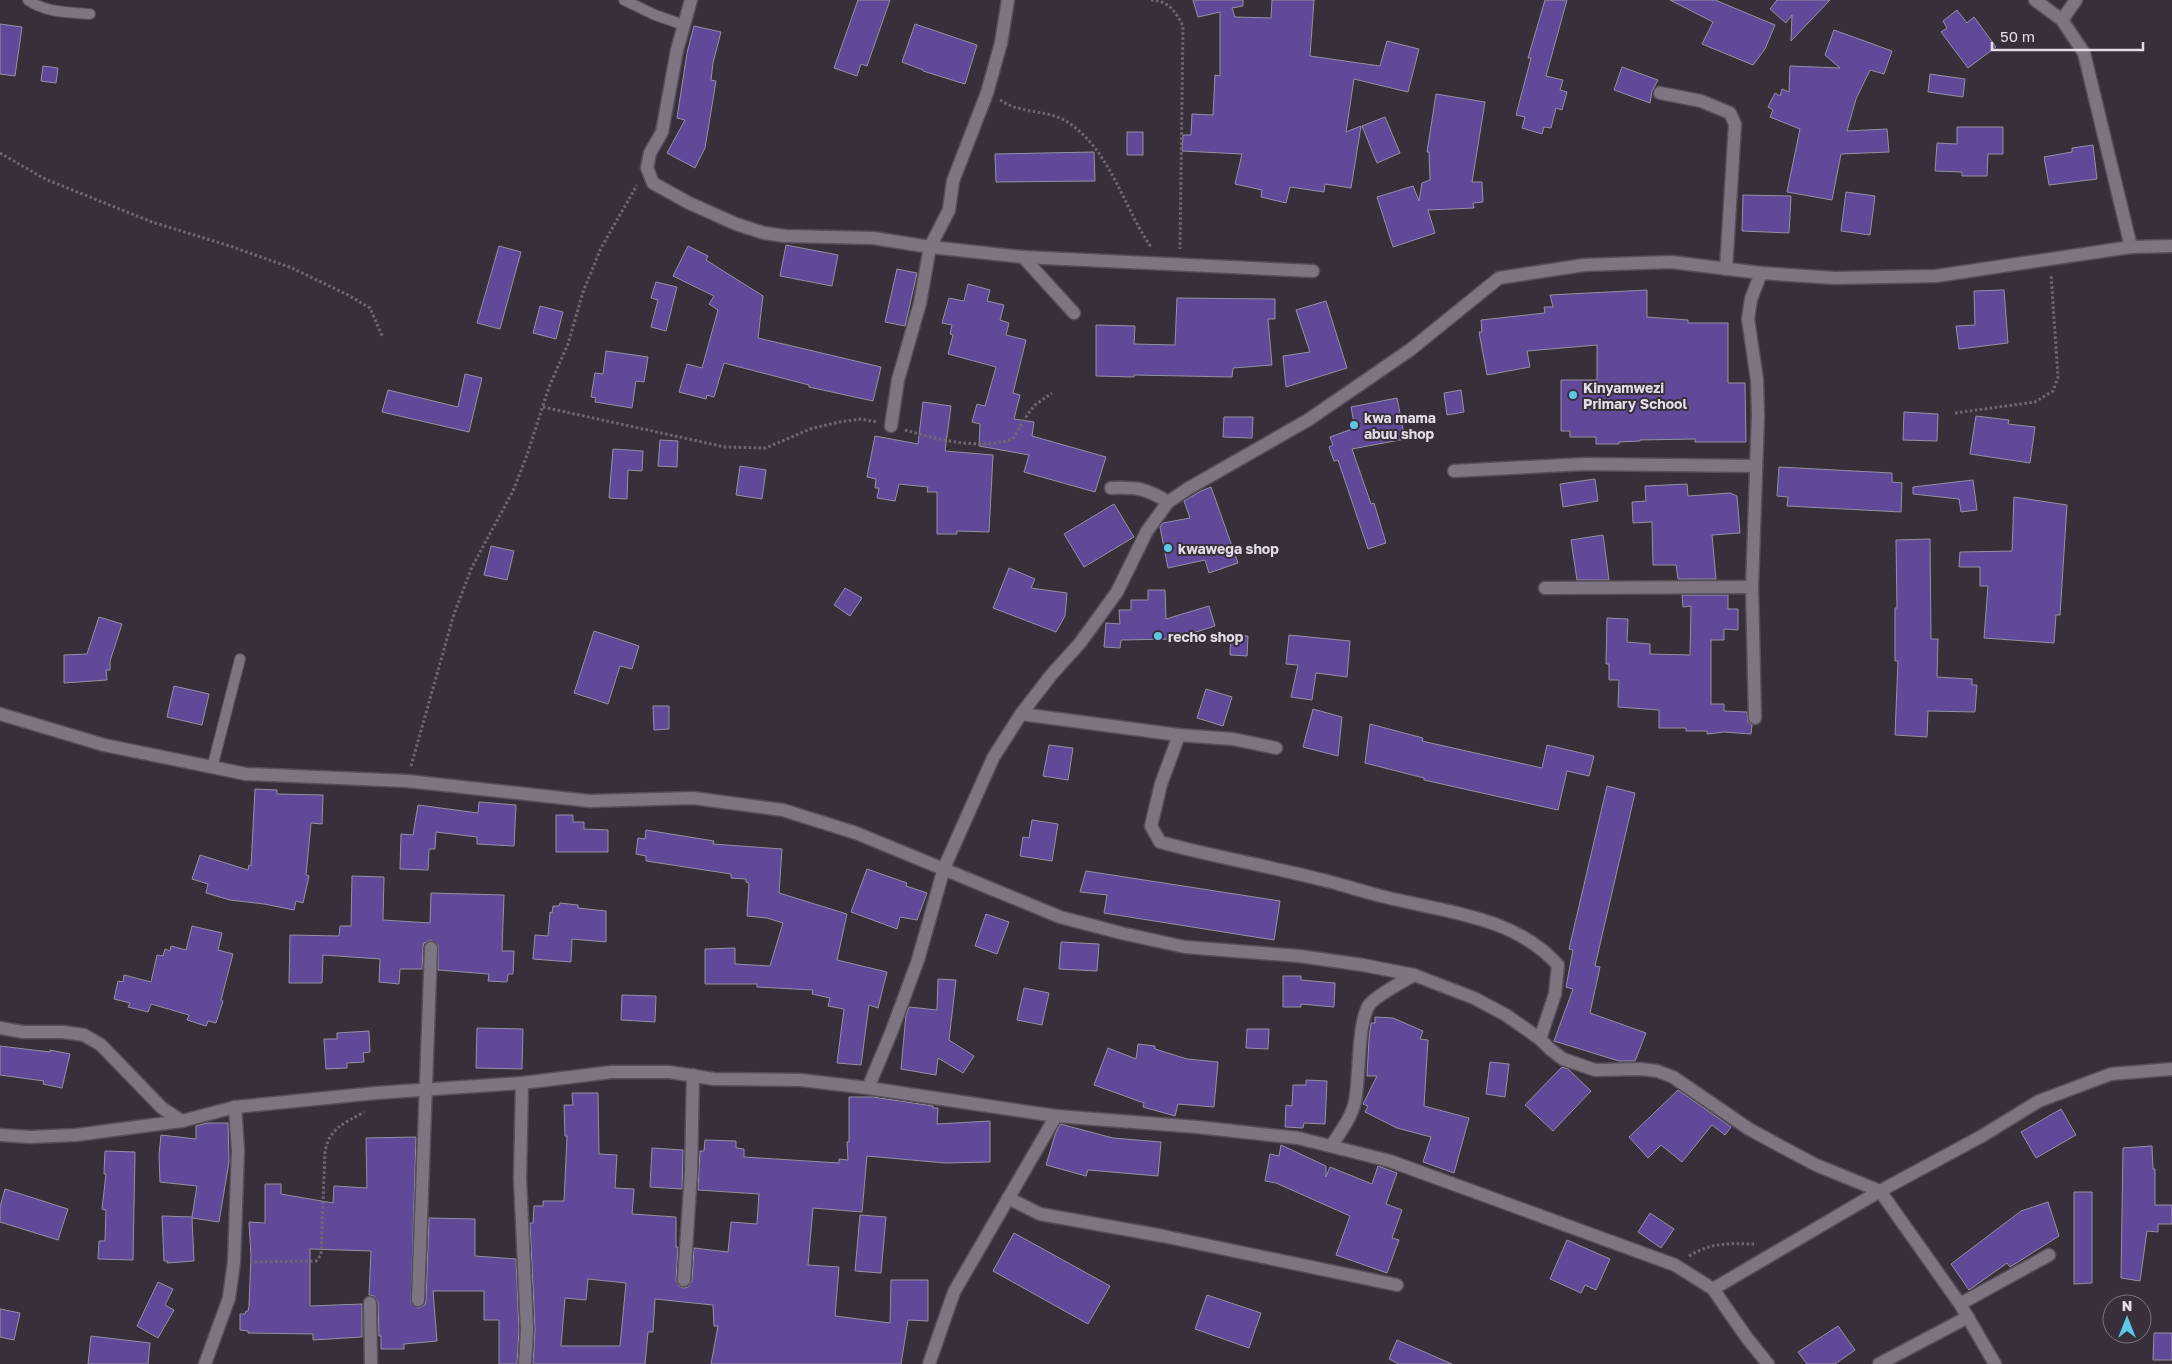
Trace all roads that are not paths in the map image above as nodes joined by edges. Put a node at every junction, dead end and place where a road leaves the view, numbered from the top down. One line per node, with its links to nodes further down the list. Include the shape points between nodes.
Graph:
1 (28, 0): 7 (lane, via 36,6 56,11)
2 (624, 0): 9 (lane)
3 (691, 0): 9 (street)
4 (1008, 0): 12 (street, via 1001,43 987,93 953,181 949,210)
5 (2035, 0): 8 (street)
6 (2076, 0): 8 (street)
7 (90, 14)
8 (2062, 20): 13 (street, via 2084,54)
9 (684, 25): 12 (street, via 662,132 650,153 647,168 653,183 736,224 764,233 873,238)
10 (1660, 94): 15 (street, via 1701,101 1730,113 1736,124)
11 (2172, 246): 13 (street)
12 (930, 247): 14 (street); 19 (street, via 920,303 898,380)
13 (2131, 247): 17 (street, via 1936,276 1835,278)
14 (1024, 257): 16 (street); 18 (street)
15 (1726, 269): 17 (street); 23 (street, via 1671,262 1584,265 1499,278 1410,350 1308,420)
16 (1313, 271)
17 (1761, 273): 20 (street, via 1748,319 1757,380)
18 (1074, 313)
19 (891, 426)
20 (1755, 466): 21 (street, via 1584,464); 24 (street)
21 (1454, 471)
22 (1111, 488): 23 (street, via 1136,487 1152,491)
23 (1168, 502): 28 (street, via 1147,531 1116,592 1080,643)
24 (1752, 587): 25 (street); 29 (street)
25 (1545, 588)
26 (240, 659): 32 (lane)
27 (0, 714): 32 (street, via 104,745)
28 (1021, 714): 30 (street); 33 (street, via 993,758)
29 (1755, 718)
30 (1179, 735): 31 (street, via 1233,739); 37 (street, via 1161,784 1151,826 1160,842 1325,880 1489,922 1521,934 1549,954 1558,965 1555,994)
31 (1276, 748)
32 (212, 768): 33 (street, via 246,774 407,781 590,801 693,798 743,803 783,810 856,833)
33 (944, 868): 35 (street, via 1060,918 1121,934 1185,947 1299,956); 41 (street, via 918,960)
34 (431, 948): 42 (street)
35 (1414, 974): 37 (street, via 1474,998); 47 (street, via 1373,1001 1366,1012 1355,1101)
36 (0, 1028): 45 (street, via 84,1035 101,1045 162,1108)
37 (1540, 1039): 48 (street, via 1563,1059 1595,1070 1657,1071 1673,1077 1749,1129 1816,1165)
38 (2172, 1069): 48 (street, via 2111,1074 2039,1101)
39 (693, 1075): 40 (street, via 630,1071); 41 (street, via 714,1079 801,1080); 51 (street)
40 (522, 1083): 42 (street); 60 (street, via 520,1179 527,1330)
41 (868, 1088): 44 (street)
42 (424, 1091): 43 (street); 54 (street)
43 (235, 1107): 45 (street); 58 (street, via 238,1150 234,1262 229,1298)
44 (1056, 1116): 47 (street, via 1260,1133); 49 (street)
45 (182, 1121): 46 (street, via 76,1135)
46 (0, 1135)
47 (1332, 1145): 53 (street, via 1390,1161 1675,1265)
48 (1880, 1192): 53 (street); 56 (street)
49 (1008, 1198): 52 (street, via 1040,1214); 61 (street, via 954,1292)
50 (2049, 1255): 56 (street)
51 (684, 1280)
52 (1397, 1285)
53 (1713, 1289): 62 (street)
54 (418, 1300)
55 (370, 1303): 59 (street)
56 (1960, 1304): 57 (street)
57 (1968, 1317): 63 (street); 64 (street)
58 (205, 1364)
59 (371, 1364)
60 (525, 1364)
61 (928, 1364)
62 (1768, 1364)
63 (1879, 1364)
64 (1995, 1364)

